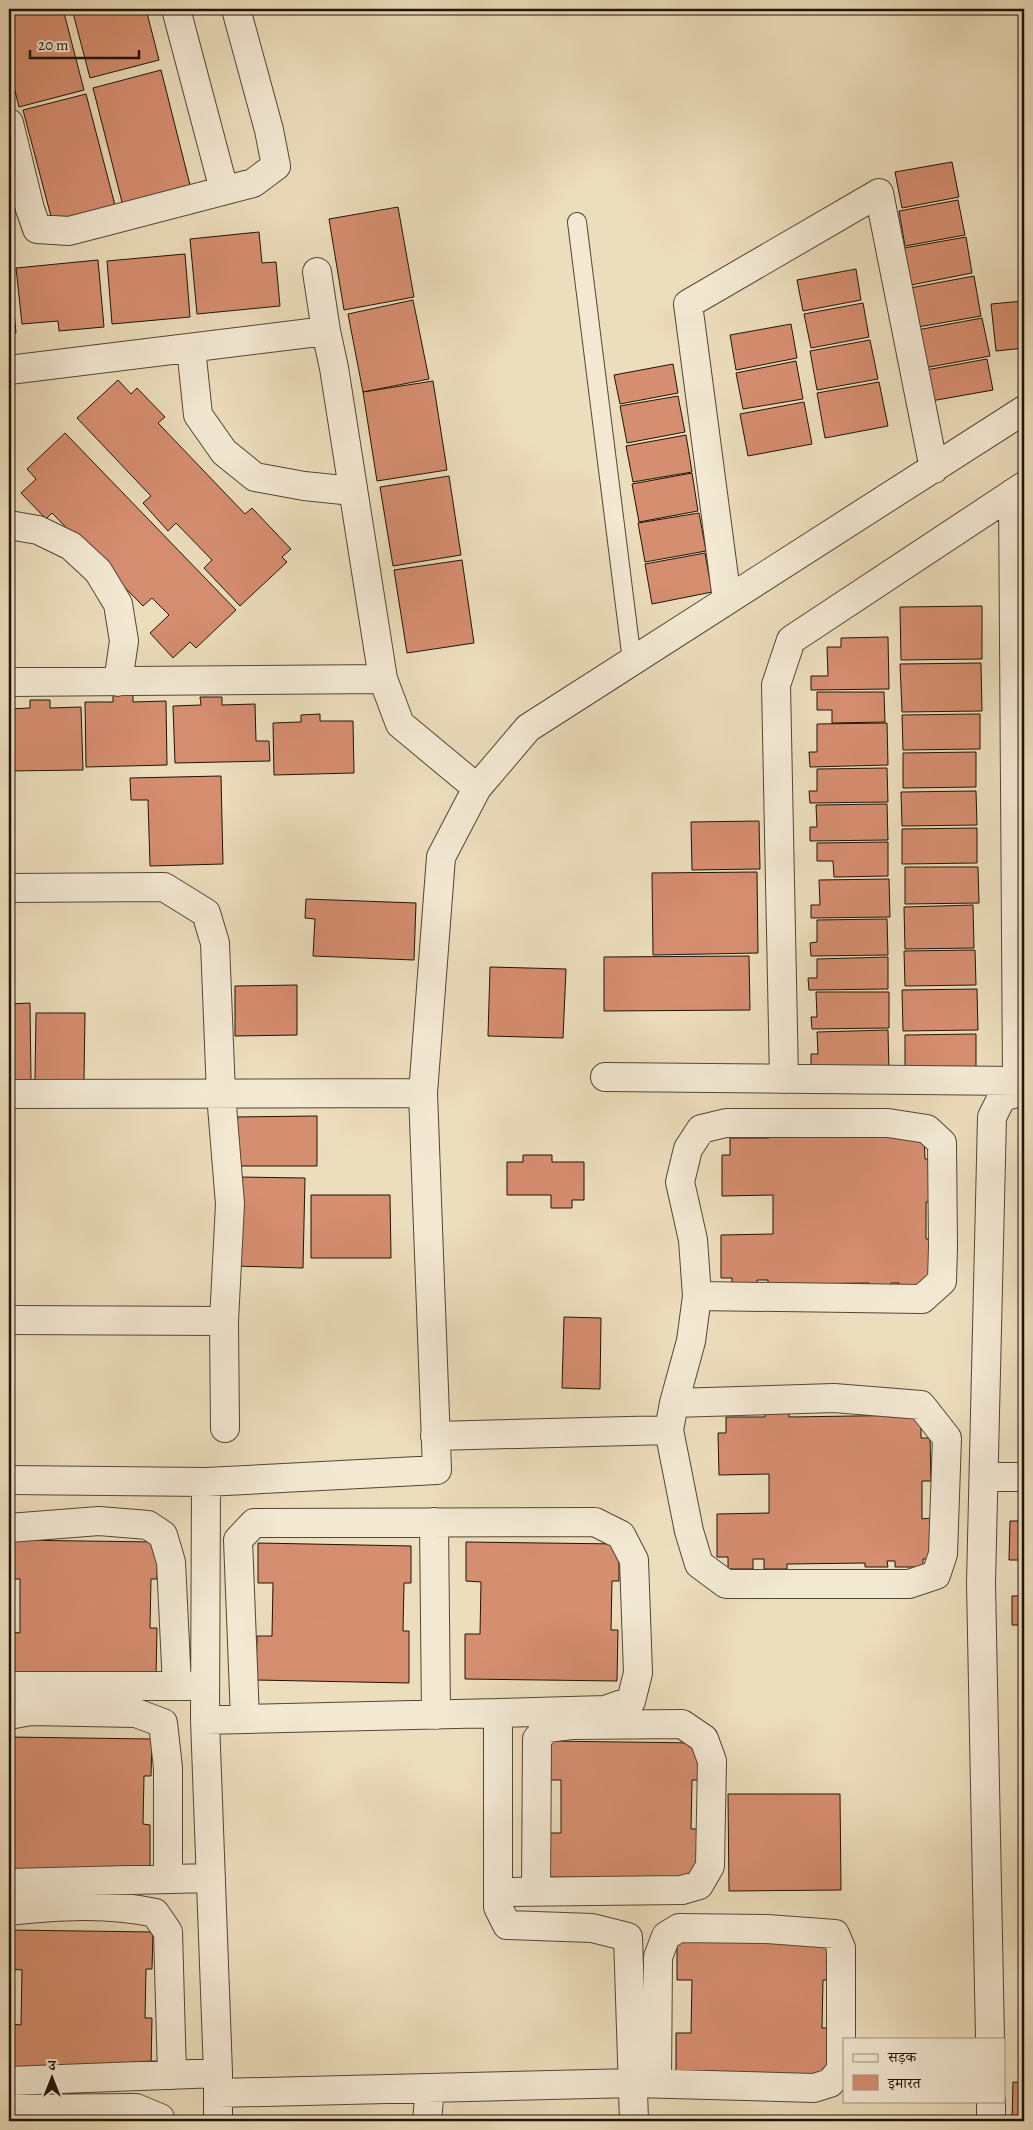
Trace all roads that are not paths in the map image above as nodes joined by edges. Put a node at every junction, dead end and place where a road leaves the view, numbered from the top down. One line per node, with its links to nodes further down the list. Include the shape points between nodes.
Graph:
1 (176, 9): 4 (street)
2 (236, 9): 4 (street, via 276,166 253,183)
3 (9, 123): 4 (street, via 37,229 69,232)
4 (224, 190)
5 (577, 222): 16 (lane)
6 (317, 272): 7 (street)
7 (326, 331): 8 (street); 13 (street)
8 (191, 348): 9 (street); 13 (street, via 198,416 224,452 255,477)
9 (9, 370)
10 (1024, 410): 11 (street)
11 (934, 469): 15 (street); 15 (street, via 879,193 688,304)
12 (1019, 490): 23 (street, via 791,640 776,685); 24 (street)
13 (353, 491): 17 (street)
14 (9, 525): 19 (street, via 38,530 71,546 98,571 118,604 124,641)
15 (727, 600): 16 (street)
16 (632, 661): 20 (street, via 528,728)
17 (383, 679): 19 (street); 20 (street, via 400,724)
18 (9, 682): 19 (street)
19 (118, 682)
20 (477, 788): 25 (street, via 441,857)
21 (9, 888): 27 (street, via 164,887 206,913 215,944)
22 (605, 1078): 23 (street)
23 (784, 1079): 24 (street)
24 (1022, 1084): 35 (street, via 1002,1097 992,1117)
25 (423, 1093): 27 (street); 34 (street)
26 (9, 1094): 27 (street)
27 (222, 1094): 30 (street, via 230,1204)
28 (697, 1296): 28 (street, via 694,1240 680,1182 688,1149 701,1129 726,1123 888,1123 927,1129 942,1143 942,1281 922,1299); 31 (street, via 691,1341)
29 (9, 1320): 30 (street)
30 (224, 1321): 32 (street)
31 (674, 1403): 33 (street); 33 (street, via 834,1398 921,1405 947,1438 943,1554 936,1575 909,1584 726,1584 699,1564 689,1531)
32 (225, 1428)
33 (669, 1430): 34 (street)
34 (435, 1436): 38 (street, via 437,1470)
35 (985, 1477): 36 (street); 55 (street, via 981,1583)
36 (1024, 1477)
37 (9, 1480): 38 (street)
38 (206, 1482): 43 (street)
39 (434, 1522): 44 (street, via 595,1522 621,1535 634,1560 638,1673 631,1701 605,1710); 45 (street); 47 (street, via 254,1523 238,1540)
40 (9, 1528): 42 (street, via 99,1521 148,1525 164,1535 171,1562)
41 (9, 1686): 42 (street)
42 (177, 1686): 43 (street)
43 (205, 1686): 48 (street)
44 (498, 1714): 45 (street); 52 (street)
45 (436, 1715): 47 (street)
46 (9, 1716): 50 (street, via 31,1711 136,1714 164,1722 168,1768)
47 (246, 1719): 48 (street)
48 (205, 1720): 49 (street)
49 (211, 1878): 50 (street); 58 (street)
50 (168, 1879): 51 (street)
51 (9, 1883)
52 (498, 1892): 53 (street); 59 (street, via 498,1907 507,1925 592,1928 628,1937)
53 (536, 1892): 53 (street, via 682,1890 699,1885 710,1866 712,1761 704,1739 682,1724 547,1728 537,1739)
54 (9, 1911): 56 (street, via 61,1905 130,1907 154,1913 168,1932)
55 (990, 2038)
56 (172, 2075): 57 (street); 58 (street)
57 (9, 2081)
58 (218, 2083): 60 (street); 64 (street)
59 (646, 2083): 59 (street, via 658,1957 666,1936 679,1928 835,1934 841,1948 841,2070 830,2083 814,2088); 60 (street); 66 (street)
60 (430, 2088): 65 (street)
61 (991, 2102): 67 (street)
62 (9, 2109): 63 (street, via 136,2108)
63 (161, 2121)
64 (218, 2121)
65 (427, 2121)
66 (634, 2121)
67 (991, 2121)

